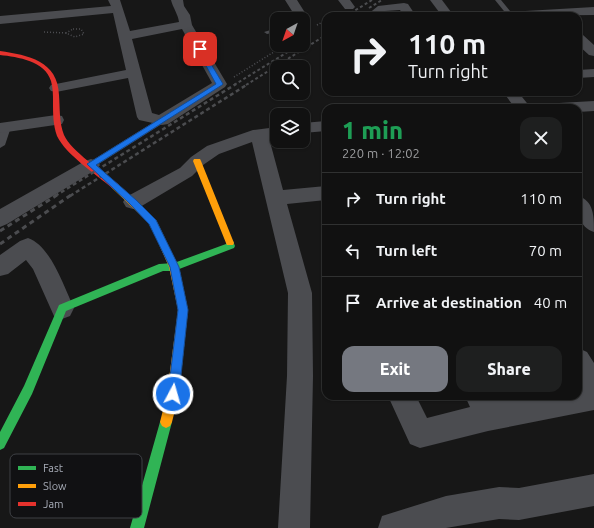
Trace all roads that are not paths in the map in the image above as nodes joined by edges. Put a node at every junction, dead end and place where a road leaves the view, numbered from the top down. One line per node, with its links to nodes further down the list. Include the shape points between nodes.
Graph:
1 (177, 0): 14 (street)
2 (291, 0): 7 (street)
3 (436, 0): 10 (street)
4 (498, 0): 11 (lane)
5 (116, 4): 13 (street); 17 (street)
6 (594, 11): 12 (street)
7 (298, 12)
8 (377, 12): 9 (street, via 382,8 404,6)
9 (408, 12)
10 (445, 12)
11 (508, 12)
12 (582, 12)
13 (0, 20)
14 (186, 25): 17 (street); 28 (street, via 220,84)
15 (270, 31): 16 (lane)
16 (267, 32)
17 (125, 36): 21 (street)
18 (582, 42): 19 (street)
19 (594, 52)
20 (0, 53): 24 (street, via 18,55 43,66 52,77)
21 (134, 73): 24 (street); 28 (street, via 145,117)
22 (594, 73): 23 (street)
23 (582, 74)
24 (56, 88): 27 (street)
25 (513, 96): 26 (street)
26 (520, 104)
27 (56, 120): 30 (street); 36 (street, via 62,137 75,152)
28 (162, 120): 36 (lane)
29 (322, 126): 31 (street)
30 (3, 127): 34 (lane)
31 (310, 127)
32 (270, 133): 33 (street)
33 (259, 134): 35 (street, via 213,150); 38 (street)
34 (0, 144)
35 (197, 161): 39 (street, via 186,172); 44 (street, via 231,246)
36 (91, 164): 39 (street); 41 (street)
37 (322, 193): 38 (street)
38 (276, 198): 58 (street, via 300,293 300,376)
39 (133, 202): 44 (street, via 153,222)
40 (582, 208): 42 (street)
41 (0, 219)
42 (594, 224)
43 (0, 267): 45 (street, via 28,247 42,264)
44 (174, 267): 45 (street, via 162,267); 55 (street, via 183,310 173,394)
45 (62, 308): 53 (street, via 28,390)
46 (582, 368): 47 (street)
47 (594, 388)
48 (594, 396): 49 (street)
49 (582, 397)
50 (404, 400): 52 (street, via 420,434)
51 (550, 400): 52 (street)
52 (484, 406)
53 (0, 444)
54 (594, 490): 59 (street, via 519,504 499,503 446,512)
55 (142, 509)
56 (140, 518): 57 (street)
57 (137, 528)
58 (294, 528)
59 (394, 528)

